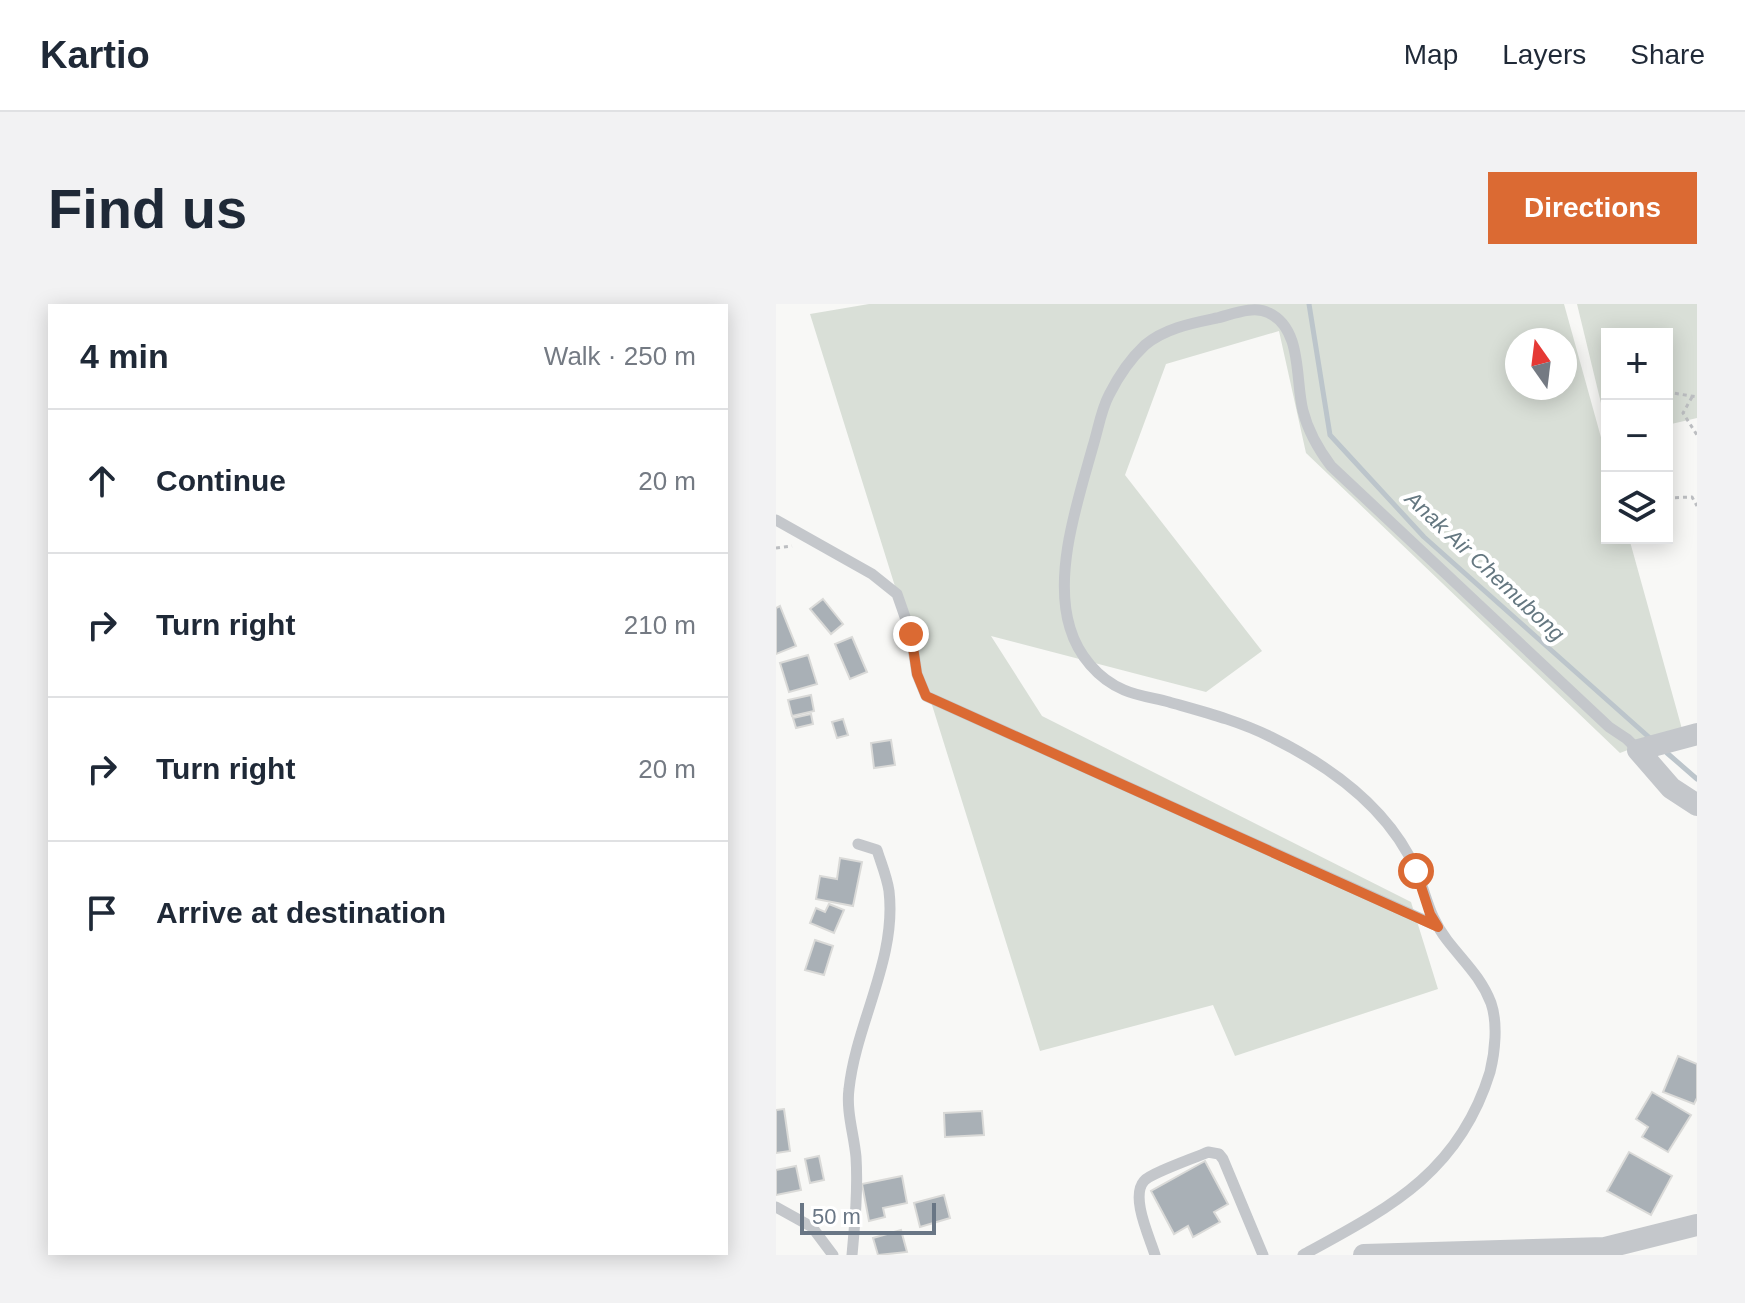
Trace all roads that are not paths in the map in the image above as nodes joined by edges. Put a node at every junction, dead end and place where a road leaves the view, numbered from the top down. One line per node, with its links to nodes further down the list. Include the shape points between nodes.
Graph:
1 (776, 520): 6 (lane, via 872,574 897,594 926,696)
2 (1697, 734): 3 (street)
3 (1638, 750): 4 (street, via 1671,788); 6 (lane, via 1331,466 1303,412 1293,343 1284,324 1269,312 1251,309 1179,327 1149,342 1108,397 1074,511 1066,563 1070,629 1088,665 1122,690 1225,717 1272,737 1341,779 1395,834)
4 (1697, 805)
5 (858, 844): 10 (lane, via 877,850 889,890 888,934 853,1054 848,1094 856,1171)
6 (1438, 927): 13 (lane, via 1476,972 1493,1008 1495,1056 1485,1089 1443,1161 1388,1208)
7 (776, 1207): 9 (lane, via 812,1227)
8 (1697, 1225): 14 (street, via 1605,1248)
9 (833, 1255)
10 (852, 1255)
11 (1155, 1255): 12 (lane, via 1139,1191 1145,1180 1208,1152 1223,1159)
12 (1263, 1255)
13 (1303, 1255)
14 (1364, 1255)

